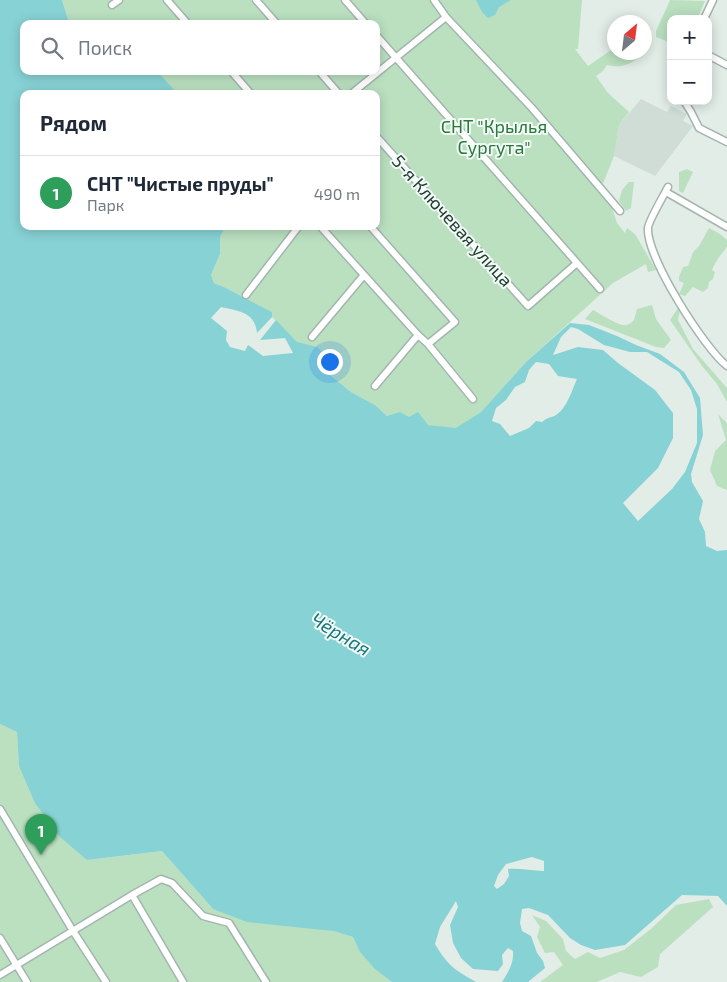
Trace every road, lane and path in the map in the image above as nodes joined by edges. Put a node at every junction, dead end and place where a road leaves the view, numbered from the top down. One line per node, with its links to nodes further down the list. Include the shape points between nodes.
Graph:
1 (119, 0): 7 (street)
2 (166, 0): 10 (street)
3 (256, 0): 11 (street)
4 (345, 0): 12 (street)
5 (434, 0): 9 (street)
6 (713, 0): 8 (street)
7 (112, 6)
8 (706, 15)
9 (446, 17): 14 (street); 27 (street, via 532,108)
10 (184, 20)
11 (274, 20)
12 (362, 20)
13 (380, 39): 14 (street)
14 (396, 57): 17 (street); 32 (street)
15 (712, 57): 16 (street)
16 (727, 65)
17 (380, 70)
18 (234, 75): 21 (street)
19 (322, 75): 22 (street)
20 (374, 75): 23 (street)
21 (248, 90)
22 (336, 90)
23 (356, 90)
24 (686, 105): 26 (street, via 699,128)
25 (380, 140): 32 (street, 5-я Ключевая улица, via 528,306)
26 (727, 142)
27 (620, 211)
28 (727, 227): 39 (street, via 667,190 648,228 653,251 673,292 717,359)
29 (296, 230): 35 (street)
30 (324, 230): 33 (street)
31 (374, 230): 38 (street, via 455,322)
32 (578, 262): 34 (street)
33 (364, 275): 36 (street); 37 (street)
34 (600, 289)
35 (246, 295)
36 (418, 335): 38 (street); 40 (street)
37 (312, 336)
38 (428, 344): 41 (street)
39 (727, 366)
40 (375, 386)
41 (474, 399)
42 (0, 809): 44 (street)
43 (132, 894): 44 (street); 50 (street); 51 (street, via 161,879 172,882 203,916 228,923)
44 (73, 931): 46 (street); 49 (street)
45 (0, 938): 46 (street)
46 (17, 965): 47 (street); 48 (street)
47 (0, 975)
48 (27, 982)
49 (106, 982)
50 (183, 982)
51 (266, 982)

